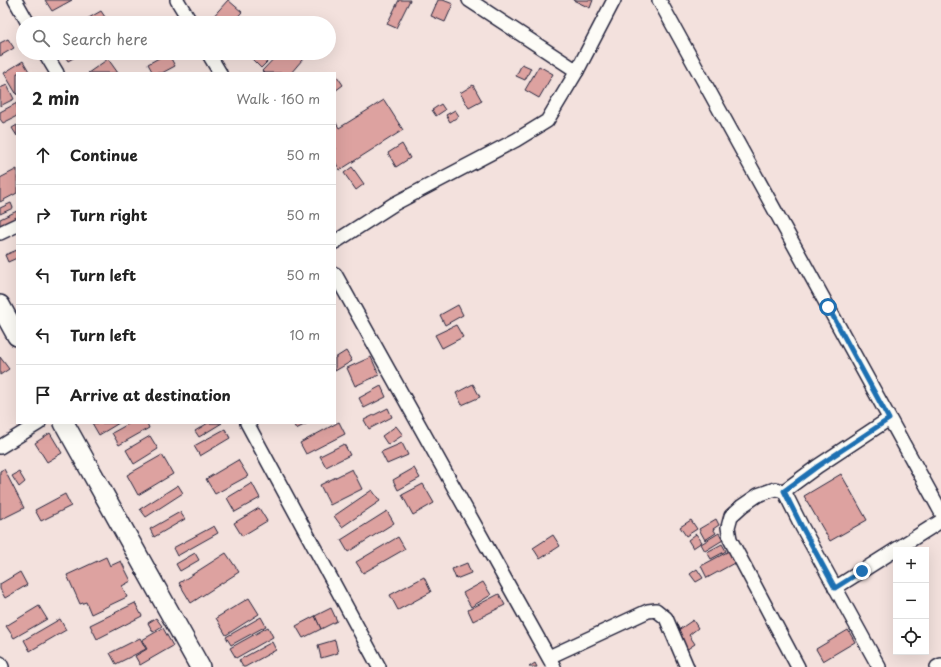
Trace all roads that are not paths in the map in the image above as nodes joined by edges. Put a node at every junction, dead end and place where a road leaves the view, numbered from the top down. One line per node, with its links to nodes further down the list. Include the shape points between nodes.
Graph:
1 (15, 0): 6 (street)
2 (177, 0): 7 (street)
3 (469, 0): 10 (street)
4 (614, 0): 10 (street)
5 (660, 0): 19 (street)
6 (24, 16)
7 (187, 16)
8 (49, 60): 11 (street)
9 (212, 60): 12 (street)
10 (577, 71): 15 (street, via 547,121 394,204)
11 (56, 72)
12 (219, 72)
13 (16, 225): 14 (street)
14 (0, 233)
15 (336, 241)
16 (336, 276): 28 (street)
17 (0, 305): 18 (street)
18 (16, 334)
19 (889, 419): 24 (street); 25 (street)
20 (37, 424): 23 (street)
21 (65, 424): 32 (street)
22 (248, 424): 33 (street)
23 (0, 447)
24 (784, 491): 27 (street); 35 (street, via 775,489 758,495 731,516 728,527 730,539)
25 (941, 512)
26 (941, 521): 27 (street)
27 (835, 588): 36 (street)
28 (551, 662): 34 (street, via 648,611 656,610 666,618)
29 (0, 663): 31 (street)
30 (941, 665): 37 (street)
31 (2, 667)
32 (200, 667)
33 (379, 667)
34 (687, 667)
35 (798, 667)
36 (879, 667)
37 (936, 667)

